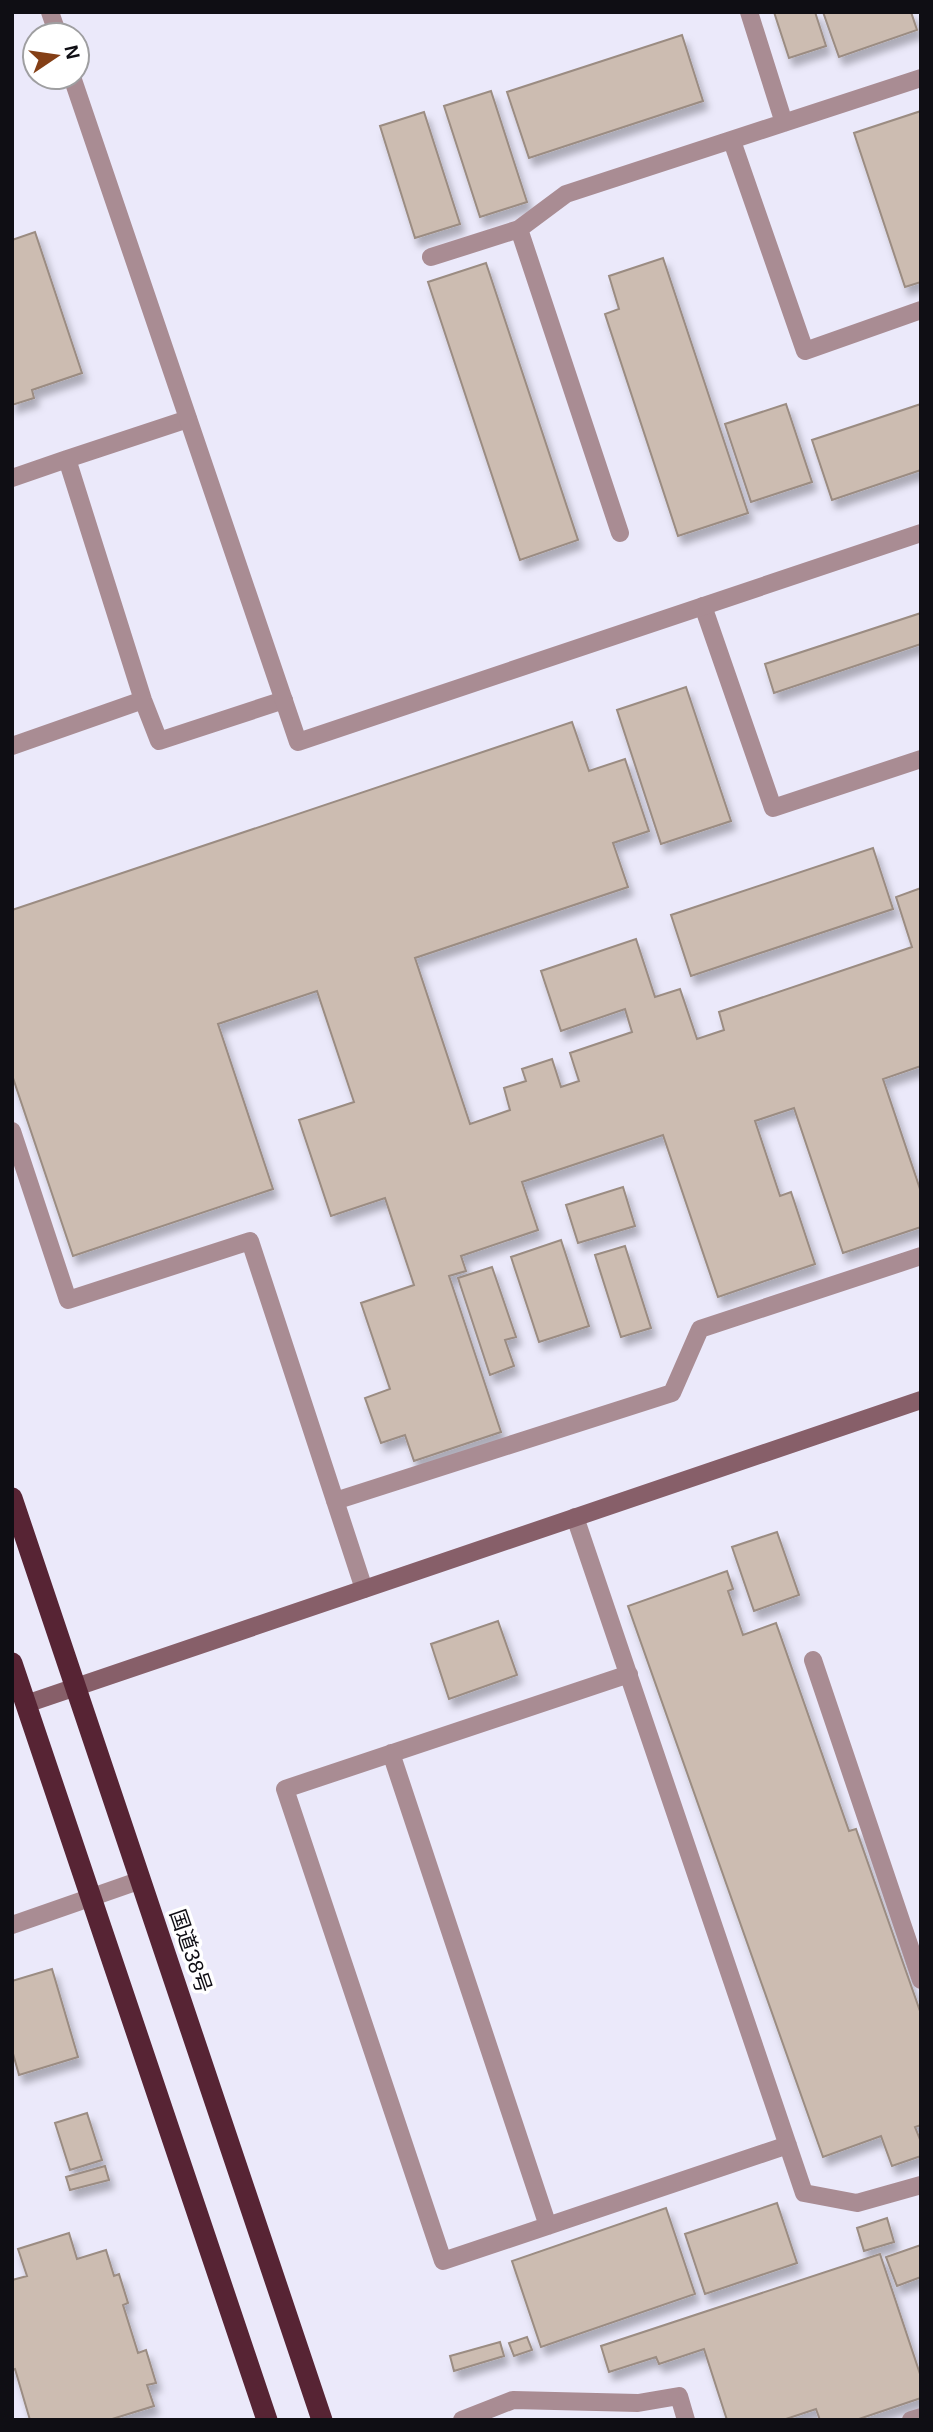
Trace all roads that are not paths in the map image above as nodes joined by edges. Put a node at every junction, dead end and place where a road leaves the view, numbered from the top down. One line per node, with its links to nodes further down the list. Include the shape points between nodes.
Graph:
1 (749, 12): 4 (street)
2 (921, 78): 4 (street)
3 (77, 91): 9 (street)
4 (784, 123): 5 (street)
5 (732, 141): 6 (street, via 566,194); 8 (street, via 805,351)
6 (519, 229): 7 (street); 12 (street)
7 (431, 257)
8 (919, 314)
9 (188, 419): 10 (street); 16 (street)
10 (67, 459): 11 (street); 15 (street)
11 (12, 478)
12 (620, 533)
13 (921, 533): 14 (street)
14 (703, 606): 16 (street, via 298,741); 18 (street, via 773,808)
15 (143, 700): 16 (street, via 159,741); 17 (street)
16 (284, 700)
17 (12, 746)
18 (921, 759)
19 (12, 1131): 23 (street, via 68,1300 250,1241)
20 (921, 1256): 23 (street, via 700,1329 672,1394)
21 (921, 1400): 24 (street)
22 (12, 1498): 29 (highway, 国道38号)
23 (335, 1501): 25 (street)
24 (575, 1517): 25 (street); 28 (street)
25 (364, 1589): 29 (street)
26 (813, 1660): 35 (street)
27 (12, 1663): 30 (highway)
28 (629, 1674): 31 (street); 36 (street)
29 (76, 1686): 30 (street); 32 (highway, 国道38号)
30 (26, 1704): 33 (highway)
31 (391, 1753): 38 (street); 38 (street, via 285,1789 443,2261)
32 (141, 1880): 33 (street); 41 (highway, 国道38号)
33 (92, 1898): 34 (street); 40 (highway)
34 (12, 1925)
35 (921, 1980)
36 (788, 2145): 37 (street, via 804,2193 857,2203); 38 (street)
37 (921, 2185)
38 (548, 2226)
39 (921, 2417): 44 (street)
40 (267, 2420)
41 (322, 2420)
42 (462, 2420): 43 (street, via 513,2400 638,2403 679,2396)
43 (686, 2420)
44 (911, 2420)

